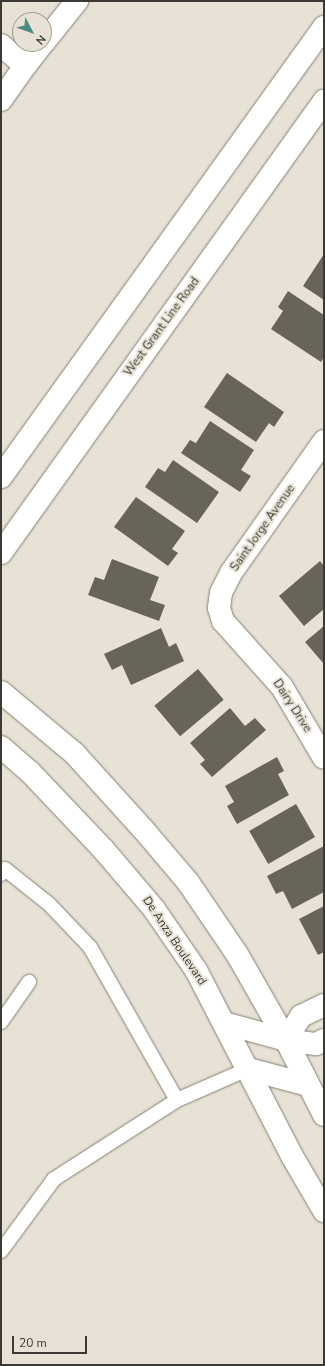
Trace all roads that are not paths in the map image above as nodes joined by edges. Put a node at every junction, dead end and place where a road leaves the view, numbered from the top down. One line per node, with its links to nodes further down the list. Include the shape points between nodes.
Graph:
1 (76, 1): 3 (street)
2 (324, 27): 10 (street)
3 (52, 32)
4 (1, 45): 6 (street)
5 (36, 52): 6 (street)
6 (25, 66): 7 (street)
7 (1, 100)
8 (324, 101): 11 (street, West Grant Line Road)
9 (324, 441): 12 (street, Saint Jorge Avenue, via 231,573 221,593 219,608)
10 (1, 477)
11 (1, 553)
12 (223, 621): 15 (street, Dairy Drive, via 282,687)
13 (1, 692): 21 (street, via 74,753 188,882 237,954)
14 (1, 747): 20 (street, De Anza Boulevard, via 29,771 82,826 154,909 196,970)
15 (324, 758)
16 (1, 874): 25 (lane, via 5,869 49,904 90,947)
17 (29, 982): 19 (lane)
18 (324, 1004): 21 (street, via 301,1016)
19 (1, 1022)
20 (224, 1023): 21 (street); 23 (street, De Anza Boulevard)
21 (286, 1040): 22 (street, via 316,1044); 24 (street)
22 (324, 1040)
23 (248, 1070): 24 (street); 25 (lane); 27 (street, De Anza Boulevard, via 292,1156)
24 (308, 1085): 26 (street)
25 (177, 1100): 28 (lane, via 54,1179)
26 (324, 1115)
27 (324, 1210)
28 (1, 1251)

